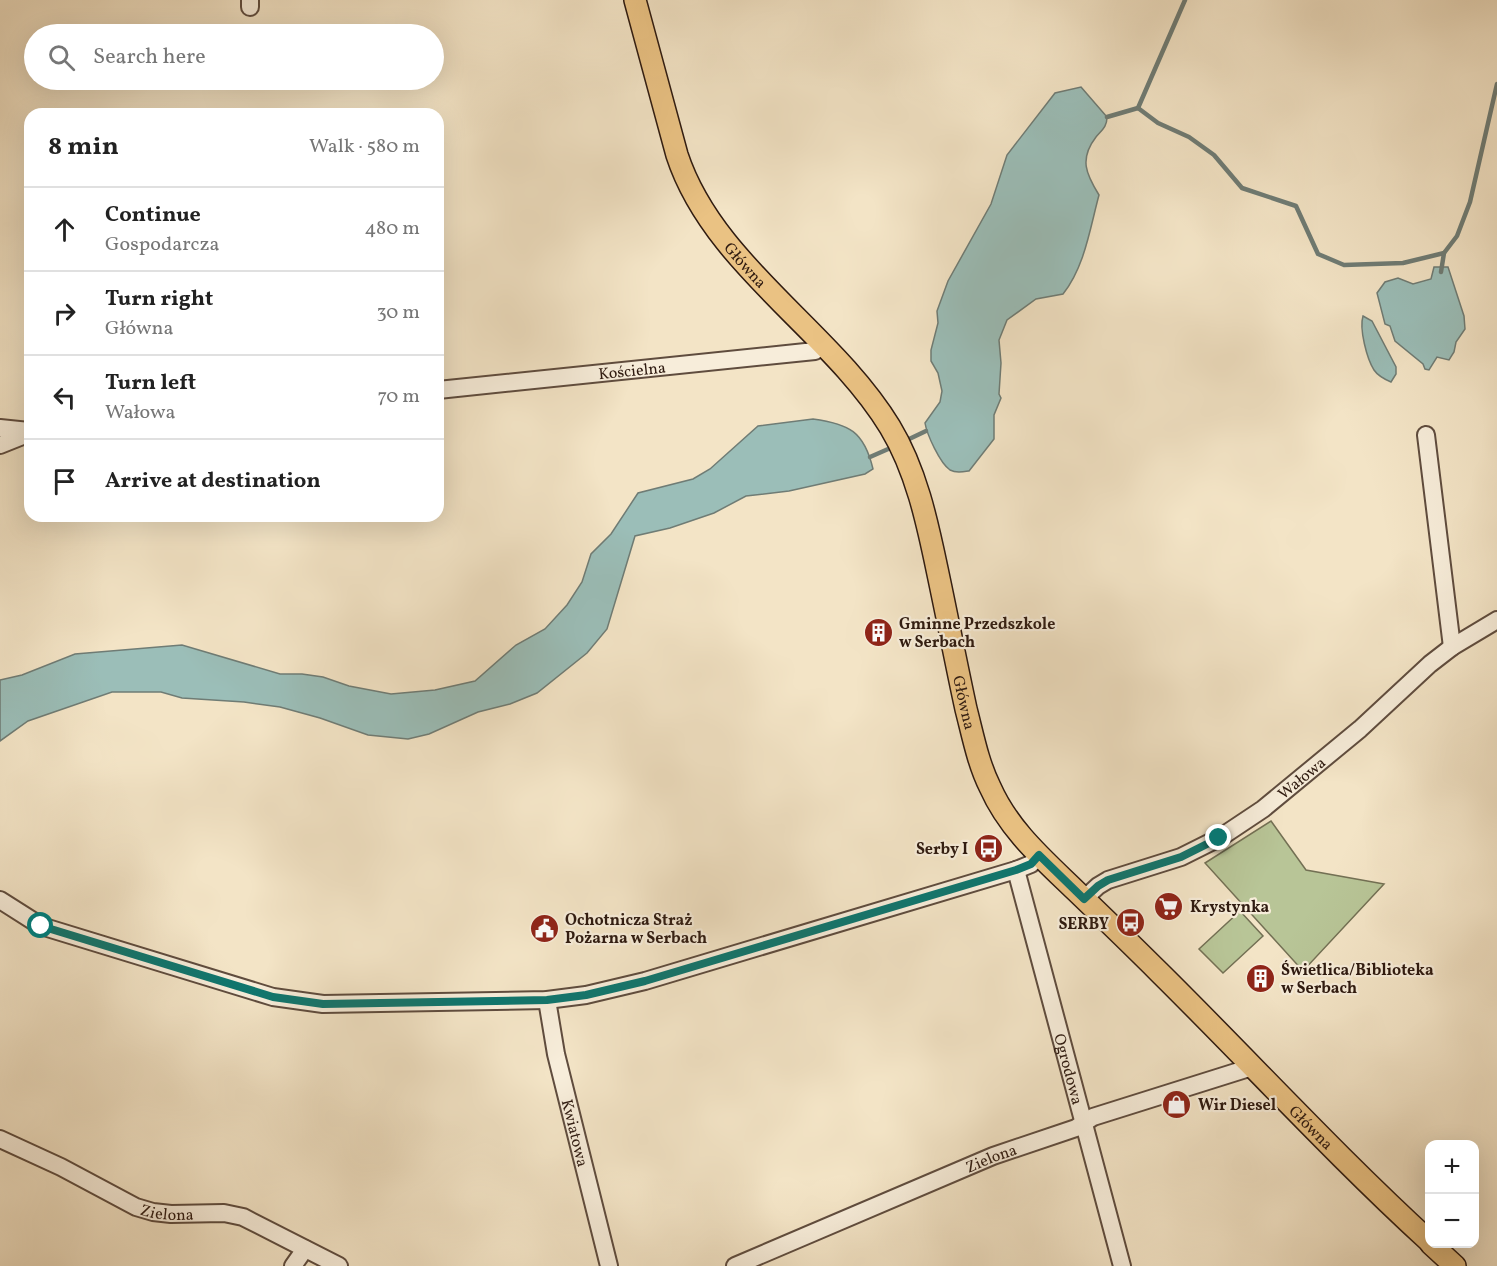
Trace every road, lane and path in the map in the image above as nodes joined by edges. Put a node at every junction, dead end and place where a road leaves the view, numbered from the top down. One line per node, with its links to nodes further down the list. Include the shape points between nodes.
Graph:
1 (635, 0): 2 (main road, Główna, via 677,155 692,192 725,240)
2 (822, 344): 3 (street, Kościelna, via 815,351); 11 (main road, Główna, via 873,403 899,444 920,497 981,765 1003,813)
3 (444, 389)
4 (0, 428): 5 (street)
5 (24, 431)
6 (24, 435): 8 (street)
7 (1426, 435): 10 (street)
8 (0, 445)
9 (1497, 620): 10 (street, Wałowa)
10 (1452, 647): 13 (street, Wałowa, via 1263,809 1181,857 1108,880)
11 (1039, 855): 12 (street, via 1031,864); 13 (main road, Główna)
12 (1016, 870): 15 (street, via 656,978); 17 (street, Ogrodowa)
13 (1084, 899): 16 (main road, Główna)
14 (0, 900): 15 (street, via 41,926 273,997 323,1004)
15 (547, 1000): 24 (street, Kwiatowa, via 556,1054)
16 (1252, 1067): 17 (street, Zielona); 19 (main road, Główna)
17 (1084, 1123): 25 (street, Zielona, via 993,1156); 26 (street, Ogrodowa)
18 (0, 1139): 21 (street, Zielona, via 136,1207 171,1214 224,1213 243,1217)
19 (1425, 1238)
20 (1435, 1248): 27 (main road, Główna)
21 (305, 1249): 22 (street); 23 (street, Zielona)
22 (293, 1266)
23 (339, 1266)
24 (609, 1266)
25 (735, 1266)
26 (1122, 1266)
27 (1455, 1266)

